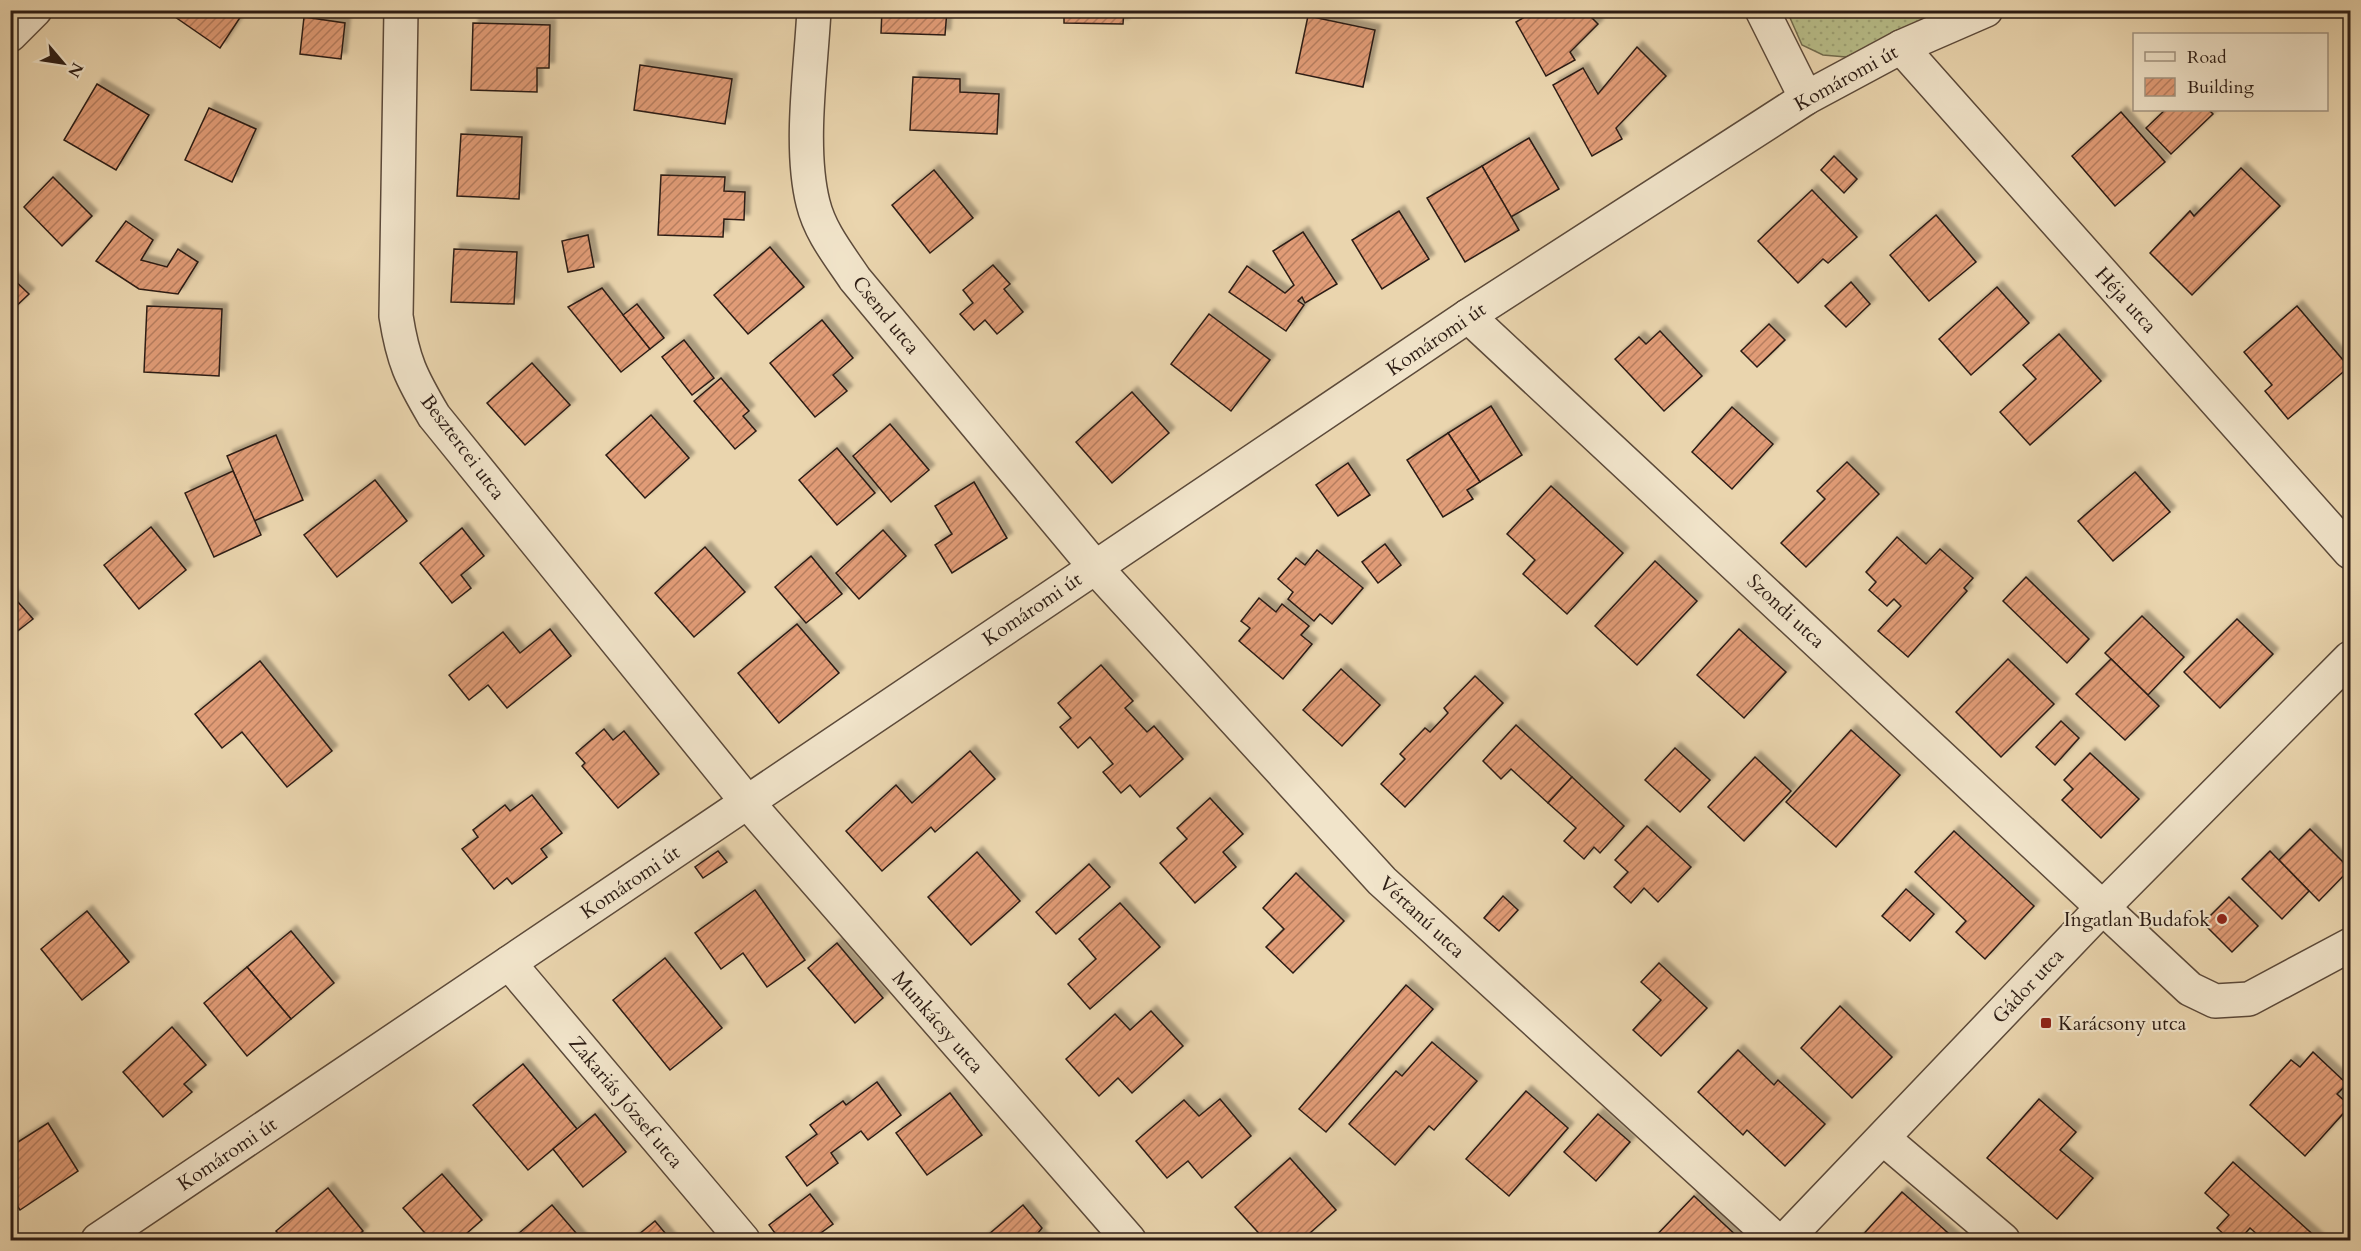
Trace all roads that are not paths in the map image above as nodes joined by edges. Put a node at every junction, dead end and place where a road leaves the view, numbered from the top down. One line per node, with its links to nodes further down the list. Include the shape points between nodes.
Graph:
1 (35, 10): 6 (street)
2 (401, 10): 13 (street, Besztercei utca, via 396,316 402,355 434,416)
3 (814, 10): 11 (street, Csend utca, via 807,164 813,204 826,237 855,279)
4 (1762, 10): 8 (street)
5 (1986, 10): 7 (street, Komáromi út)
6 (10, 35)
7 (1901, 47): 8 (street, Komáromi út); 10 (street, Héja utca)
8 (1806, 98): 9 (street, Komáromi út)
9 (1468, 316): 11 (street, Komáromi út); 14 (street, Szondi utca)
10 (2350, 552)
11 (1095, 567): 13 (street, Komáromi út); 21 (street, Vértanú utca, via 1382,881)
12 (2350, 658): 14 (street, Gádor utca)
13 (748, 803): 16 (street, Komáromi út); 20 (street, Munkácsy utca)
14 (2103, 907): 15 (street, Szondi utca, via 2190,989 2215,1001 2249,999); 17 (street, Gádor utca)
15 (2350, 945)
16 (508, 963): 18 (street, Komáromi út); 19 (street, Zakariás József utca)
17 (1884, 1139): 22 (street, Gádor utca); 23 (street)
18 (98, 1240)
19 (743, 1240)
20 (1129, 1240)
21 (1776, 1240)
22 (1785, 1240)
23 (2003, 1240)

